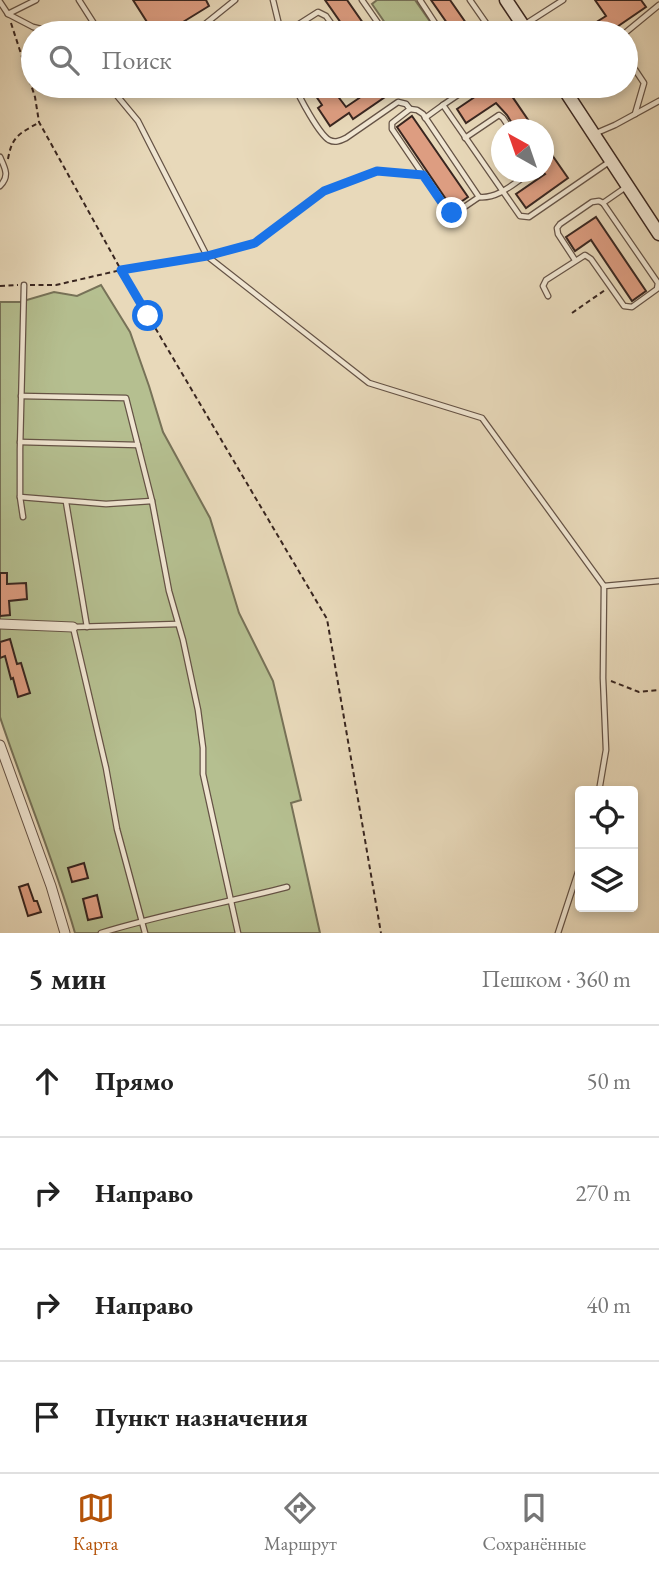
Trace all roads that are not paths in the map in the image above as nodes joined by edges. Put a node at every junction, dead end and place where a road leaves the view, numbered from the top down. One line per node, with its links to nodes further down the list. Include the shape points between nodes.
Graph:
1 (36, 0): 12 (lane)
2 (79, 0): 14 (lane)
3 (235, 0): 15 (lane)
4 (273, 0): 16 (lane)
5 (419, 0): 20 (lane)
6 (470, 0): 21 (lane)
7 (506, 0): 22 (main road)
8 (563, 0): 23 (lane)
9 (364, 1): 19 (lane)
10 (0, 2): 12 (lane)
11 (659, 5): 24 (lane)
12 (8, 14): 13 (lane)
13 (21, 21)
14 (92, 21)
15 (209, 21)
16 (279, 21)
17 (303, 21): 18 (lane, via 318,12)
18 (330, 21)
19 (377, 21)
20 (434, 21)
21 (485, 21)
22 (520, 21)
23 (538, 21)
24 (638, 22)
25 (638, 74): 33 (lane, via 644,83)
26 (119, 98): 59 (lane, via 138,121 207,256 369,383 482,418)
27 (300, 98): 32 (lane, via 326,137 334,141 398,102)
28 (453, 98): 31 (lane)
29 (570, 98): 36 (main road)
30 (659, 101): 33 (lane)
31 (443, 105): 34 (lane); 37 (lane)
32 (410, 110): 34 (lane); 44 (lane, via 391,126 450,212)
33 (635, 114): 36 (lane)
34 (425, 118): 44 (lane)
35 (491, 120): 37 (lane)
36 (594, 134): 39 (main road)
37 (465, 138): 43 (lane)
38 (0, 157): 41 (lane, via 6,171)
39 (611, 160): 42 (main road); 43 (lane, via 528,217 517,213)
40 (516, 182): 43 (lane)
41 (0, 186)
42 (628, 186): 45 (lane); 46 (main road)
43 (502, 191): 44 (lane)
44 (479, 197)
45 (603, 203): 47 (lane, via 592,202 557,228); 48 (lane)
46 (658, 232)
47 (575, 260): 48 (lane, via 588,255 628,307 657,289); 50 (lane, via 546,280 543,286)
48 (659, 283)
49 (24, 285): 51 (lane)
50 (548, 296)
51 (21, 396): 52 (lane); 53 (lane, via 126,398)
52 (20, 442): 53 (lane); 54 (lane)
53 (138, 445): 55 (lane)
54 (20, 497): 56 (lane); 57 (lane)
55 (152, 501): 56 (lane); 61 (lane)
56 (66, 502): 63 (lane)
57 (23, 517)
58 (659, 581): 59 (lane)
59 (604, 586): 65 (lane, via 606,750)
60 (0, 624): 62 (street)
61 (178, 624): 63 (lane); 68 (lane, via 198,710 203,774)
62 (73, 627): 63 (lane); 69 (lane)
63 (88, 628)
64 (0, 745): 70 (street)
65 (600, 786)
66 (575, 881): 74 (lane)
67 (288, 887): 68 (lane)
68 (230, 902): 69 (lane); 73 (lane)
69 (141, 921): 71 (lane); 72 (lane)
70 (65, 933)
71 (101, 933)
72 (145, 933)
73 (238, 933)
74 (558, 933)

